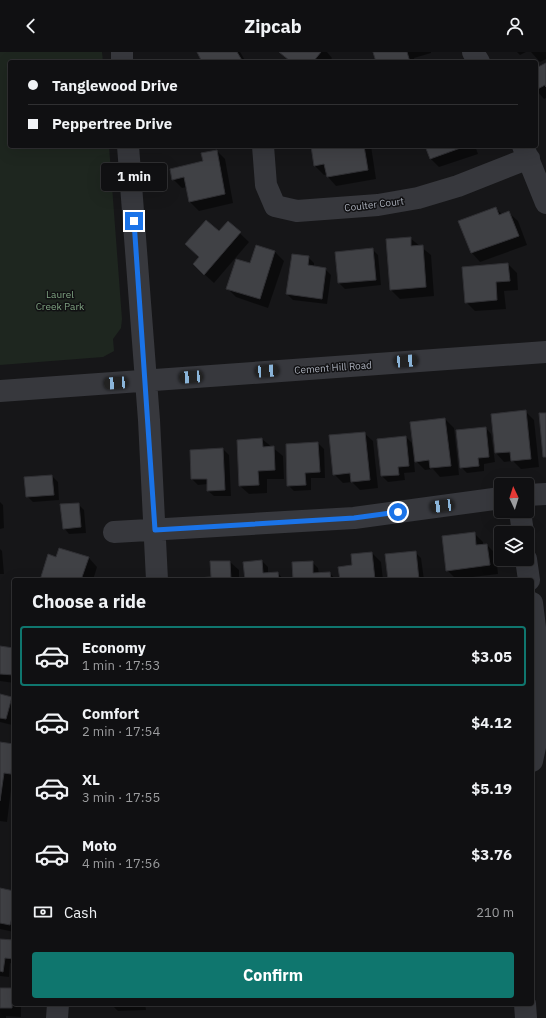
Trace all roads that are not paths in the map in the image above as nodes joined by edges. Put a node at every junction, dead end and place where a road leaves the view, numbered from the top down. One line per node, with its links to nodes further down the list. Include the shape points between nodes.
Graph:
1 (128, 148): 6 (street)
2 (263, 148): 3 (street, Coulter Court, via 266,185 275,206 297,211 378,205 418,198 458,186)
3 (526, 152): 4 (street)
4 (546, 203)
5 (546, 352): 6 (street, Cement Hill Road)
6 (146, 380): 7 (street, Cement Hill Road); 11 (street)
7 (0, 391)
8 (546, 494): 9 (street)
9 (534, 495)
10 (494, 499): 11 (street, via 354,518)
11 (155, 530): 12 (street); 14 (street)
12 (114, 532)
13 (527, 566): 15 (street)
14 (158, 578)
15 (529, 578)
16 (534, 618): 17 (street, via 542,676 540,723)
17 (534, 752)
18 (58, 1006): 20 (street)
19 (525, 1006): 22 (street)
20 (57, 1018)
21 (520, 1018): 22 (street)
22 (526, 1018)

